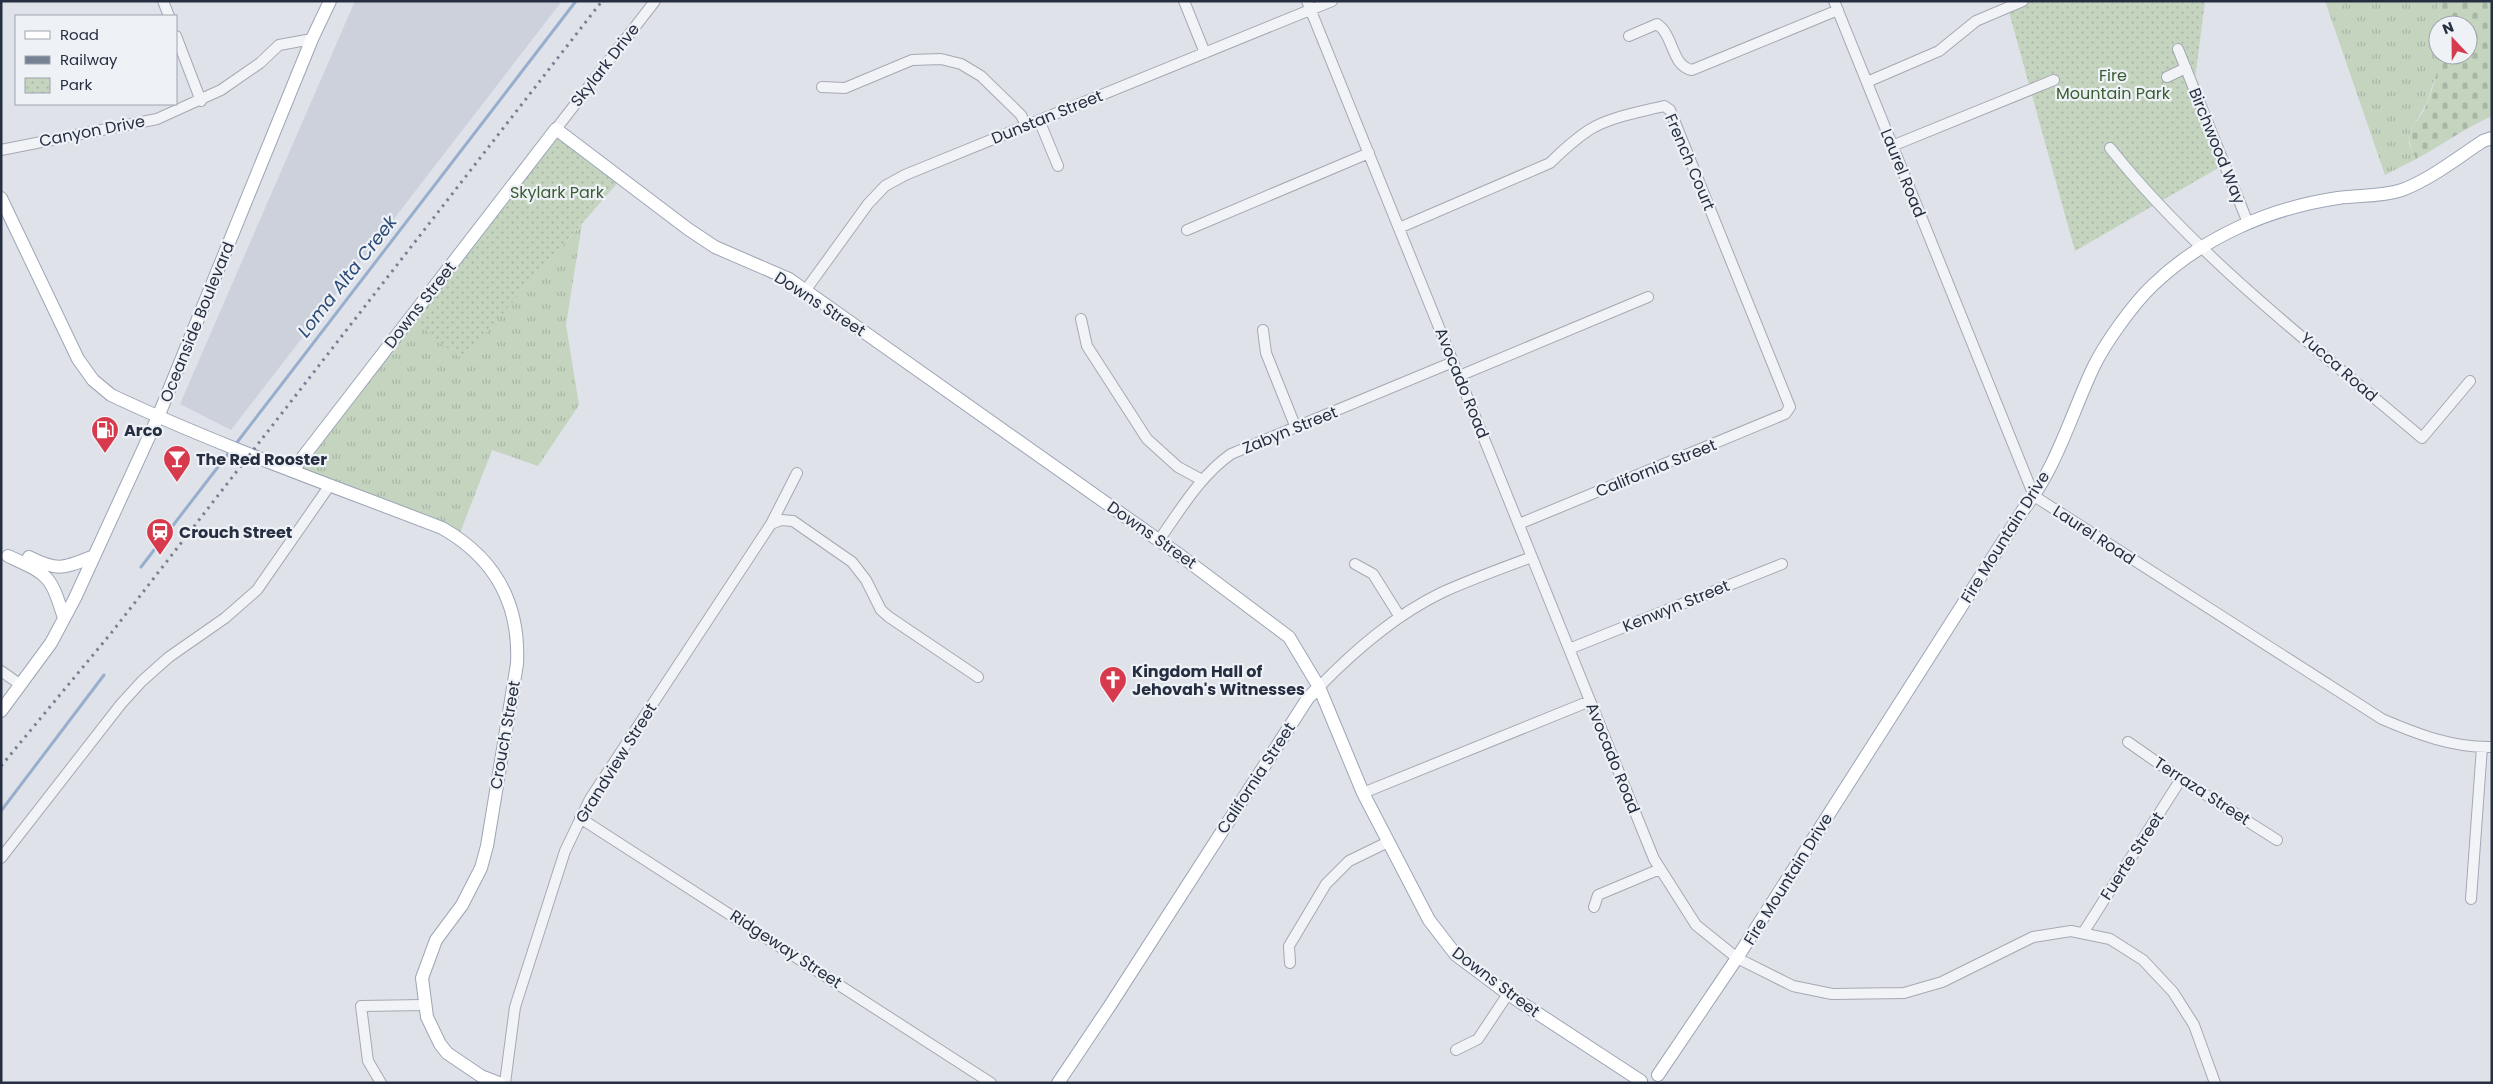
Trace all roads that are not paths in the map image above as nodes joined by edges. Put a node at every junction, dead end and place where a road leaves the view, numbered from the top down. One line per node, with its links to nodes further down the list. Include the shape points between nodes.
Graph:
1 (163, 1): 9 (street)
2 (330, 1): 11 (main road, Oceanside Boulevard)
3 (655, 1): 23 (street, Skylark Drive)
4 (1184, 1): 14 (street)
5 (1332, 1): 7 (street, Dunstan Street)
6 (2023, 1): 18 (street, via 1976,21 1938,51)
7 (1309, 6): 14 (street, Dunstan Street); 28 (street, Avocado Road)
8 (1836, 6): 10 (street, via 1692,70 1680,62 1664,29 1657,24); 18 (street, Laurel Road)
9 (169, 15)
10 (1630, 36)
11 (312, 39): 20 (street, Canyon Drive, via 279,45 260,63); 43 (main road, Oceanside Boulevard)
12 (178, 41): 20 (street)
13 (2178, 49): 15 (street, Birchwood Way)
14 (1205, 53): 21 (street, Dunstan Street)
15 (2186, 68): 16 (street, Birchwood Way); 31 (street, Birchwood Way)
16 (2167, 77)
17 (2054, 80): 25 (street)
18 (1867, 82): 25 (street, Laurel Road)
19 (822, 86): 22 (street, via 845,88 912,60 940,59 961,64 981,76 1021,115)
20 (201, 101): 27 (street, Canyon Drive, via 157,119)
21 (1039, 120): 22 (street, Dunstan Street); 29 (street)
22 (1026, 125): 35 (street, Dunstan Street, via 916,169 885,186 868,204)
23 (556, 129): 35 (main road, Downs Street, via 688,230 715,246 789,279); 45 (main road, Downs Street)
24 (2492, 138): 31 (main road, Fire Mountain Drive, via 2402,190 2374,197 2339,198 2276,212)
25 (1892, 146): 49 (street, Laurel Road)
26 (2110, 148): 34 (street, via 2146,192)
27 (1, 150)
28 (1369, 153): 32 (street, Avocado Road); 33 (street)
29 (1058, 166)
30 (3, 206): 43 (main road, Crouch Street, via 93,380 111,395)
31 (2248, 223): 34 (main road, Fire Mountain Drive)
32 (1399, 228): 39 (street, Avocado Road); 42 (street, French Court, via 1550,164 1590,129 1664,106 1670,110)
33 (1187, 230)
34 (2201, 248): 41 (street, Yucca Road, via 2422,438); 49 (main road, Fire Mountain Drive, via 2153,285 2114,334 2094,366 2070,425)
35 (806, 291): 52 (main road, Downs Street)
36 (1648, 297): 40 (street)
37 (1081, 318): 47 (street, via 1087,346 1147,439 1178,467)
38 (1263, 330): 44 (street, via 1266,353)
39 (1453, 362): 40 (street, Avocado Road); 44 (street, Zabyn Street)
40 (1459, 376): 51 (street, Avocado Road)
41 (2470, 381)
42 (1790, 408): 51 (street, California Street, via 1785,414)
43 (158, 417): 45 (main road, Crouch Street, via 239,452); 53 (main road, Oceanside Boulevard)
44 (1296, 428): 47 (street, Zabyn Street, via 1231,454)
45 (293, 470): 48 (main road, Crouch Street)
46 (797, 472): 50 (street, Grandview Street)
47 (1202, 480): 52 (street, Zabyn Street)
48 (330, 484): 73 (street, via 257,590 225,618 181,647 120,704); 81 (main road, Crouch Street, via 442,528 458,538 490,566 514,613 518,664 487,846 481,868 462,905 436,940 422,978)
49 (2034, 496): 67 (street, Laurel Road, via 2382,719 2448,742); 78 (main road, Fire Mountain Drive)
50 (771, 524): 61 (street, via 781,520 793,521 852,562 889,618); 70 (street, Grandview Street, via 590,798)
51 (1519, 524): 54 (street, Avocado Road)
52 (1160, 540): 63 (main road, Downs Street, via 1289,637)
53 (94, 556): 58 (main road, Oceanside Boulevard); 58 (main road, via 65,567 52,568 10,552 48,578 54,586)
54 (1532, 557): 57 (street, California Street, via 1442,593); 59 (street, Avocado Road)
55 (1355, 564): 57 (street, via 1373,574)
56 (1782, 564): 59 (street, Kenwyn Street)
57 (1400, 617): 63 (street, California Street, via 1378,632)
58 (64, 618): 62 (main road, Oceanside Boulevard, via 51,643)
59 (1569, 650): 64 (street, Avocado Road)
60 (1, 671): 62 (street)
61 (978, 677)
62 (21, 685): 65 (main road, Oceanside Boulevard)
63 (1319, 687): 69 (main road, Downs Street); 89 (main road, California Street, via 1308,698)
64 (1590, 701): 69 (street); 74 (street, Avocado Road)
65 (1, 711)
66 (2128, 742): 68 (street, Terraza Street)
67 (2487, 747): 75 (street)
68 (2181, 779): 71 (street, Terraza Street); 77 (street, Fuerte Street)
69 (1363, 793): 72 (main road, Downs Street)
70 (580, 818): 87 (street, Grandview Street, via 565,851 515,1007); 88 (street, Ridgeway Street)
71 (2277, 840)
72 (1388, 842): 79 (street, via 1349,861 1326,884 1289,946); 80 (main road, Downs Street, via 1429,920 1456,955)
73 (1, 858)
74 (1660, 869): 76 (street, via 1598,895); 78 (street, Avocado Road, via 1696,925)
75 (2471, 899)
76 (1594, 907)
77 (2082, 933): 78 (street, Avocado Road, via 2071,931 2032,937 1942,982 1904,993 1832,994 1793,986); 90 (street, Avocado Road, via 2110,939 2143,960 2173,992 2194,1025)
78 (1737, 958): 83 (main road, Fire Mountain Drive)
79 (1290, 963)
80 (1508, 994): 82 (street, via 1478,1039); 84 (main road, Downs Street)
81 (424, 1005): 85 (street, via 361,1006 368,1061); 86 (main road, Crouch Street, via 447,1053 481,1076)
82 (1456, 1050)
83 (1661, 1079): 84 (main road, via 1646,1075)
84 (1641, 1082)
85 (381, 1083)
86 (499, 1083)
87 (505, 1083)
88 (991, 1083)
89 (1058, 1083)
90 (2215, 1083)

